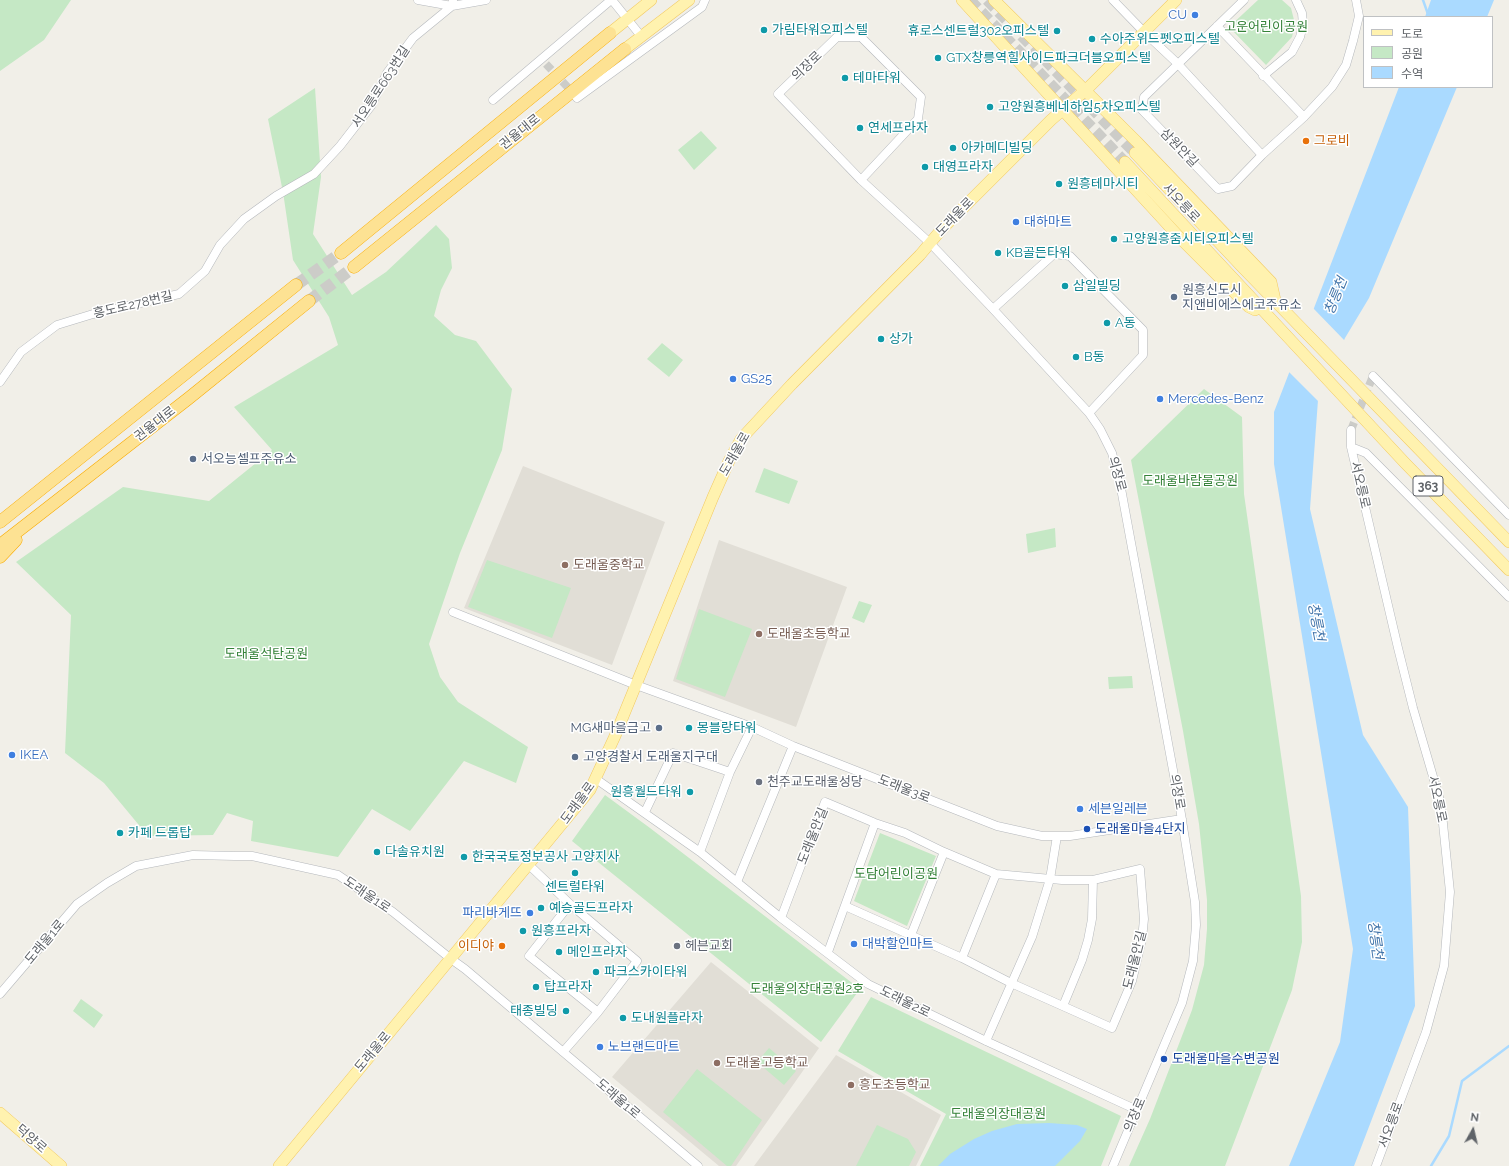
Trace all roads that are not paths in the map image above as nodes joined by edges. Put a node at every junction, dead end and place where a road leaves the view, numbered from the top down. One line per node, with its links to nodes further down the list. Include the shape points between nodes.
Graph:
1 (418, 0): 14 (street)
2 (486, 0): 14 (street)
3 (612, 0): 15 (street); 25 (street, via 544,62)
4 (651, 0): 15 (main road, 권율대로)
5 (689, 0): 19 (main road, 권율대로)
6 (705, 0): 24 (street, via 702,7 577,98)
7 (962, 0): 26 (main road)
8 (994, 0): 23 (main road)
9 (1113, 0): 17 (street)
10 (1176, 0): 17 (main road, 도래울로)
11 (1244, 0): 16 (street, 삼원안길)
12 (1296, 0): 22 (street, via 1302,13 1300,37 1292,52)
13 (1356, 0): 27 (street, 삼원안길, via 1359,16 1346,66 1332,88)
14 (452, 3): 31 (street, 서오릉로663번길, via 414,38 387,73 371,106)
15 (627, 19): 18 (main road, 권율대로); 19 (street)
16 (1217, 26): 21 (street, 삼원안길); 22 (street)
17 (1144, 32): 21 (street); 23 (main road, 도래울로)
18 (610, 33): 34 (highway, 권율대로)
19 (641, 36): 20 (main road, 권율대로)
20 (624, 49): 35 (highway, 권율대로)
21 (1177, 63): 29 (street); 29 (street, 삼원안길, via 1144,97 1142,110 1218,189 1232,186)
22 (1263, 76): 27 (street)
23 (1084, 90): 26 (main road, 도래울로); 38 (main road, via 1271,282)
24 (574, 94)
25 (493, 100)
26 (1067, 105): 33 (main road, 도래울로); 40 (main road, via 1180,238 1249,307)
27 (1304, 117): 29 (street, 삼원안길)
28 (1135, 153): 38 (main road, 서오릉로 / 363)
29 (1262, 155)
30 (1125, 162): 40 (main road, 서오릉로 / 363)
31 (314, 174): 42 (street, 흥도로278번길, via 276,196 244,219 220,245 205,271 179,294 57,325 21,352)
32 (861, 180): 32 (street, 의장로, via 778,94 838,37 861,37 921,97 918,119); 33 (street, 의장로)
33 (930, 244): 39 (street, 의장로); 55 (main road, 도래울로, via 741,439 713,497)
34 (341, 253)
35 (354, 267)
36 (296, 285): 48 (highway, 권율대로)
37 (309, 301): 46 (highway, 권율대로)
38 (1277, 302): 49 (main road, 363)
39 (993, 308): 43 (street, 의장로); 43 (street, via 1054,254 1070,256 1143,330 1143,355)
40 (1269, 318): 52 (main road, 363)
41 (1373, 376): 47 (street)
42 (0, 382)
43 (1089, 413): 61 (street, 의장로, via 1112,453 1120,483)
44 (1351, 430): 45 (street, 서오릉로)
45 (1351, 447): 53 (street, via 1366,453); 90 (street, 서오릉로, via 1413,708 1441,804 1450,892 1444,966 1426,1032)
46 (43, 512): 50 (highway, 권율대로); 51 (highway)
47 (1509, 515)
48 (0, 522)
49 (1509, 542)
50 (0, 545)
51 (0, 557)
52 (1509, 570)
53 (1509, 597)
54 (453, 612): 55 (street, 도래울3로)
55 (636, 685): 56 (street, 도래울3로); 59 (main road, 도래울로)
56 (752, 727): 57 (street, 도래울3로); 58 (street)
57 (793, 746): 63 (street, 도래울3로, via 997,826 1042,836); 70 (street)
58 (730, 772): 60 (street, via 673,753); 64 (street)
59 (596, 779): 60 (street, 도래울2로); 66 (main road, 도래울로, via 590,790)
60 (645, 812): 64 (street, 도래울2로)
61 (1182, 819): 63 (street, 도래울3로); 84 (street, 의장로, via 1195,902 1193,961 1182,1003)
62 (875, 823): 65 (street, 도래울안길, via 905,833); 72 (street); 73 (street, 도래울안길, via 824,802)
63 (1057, 836): 68 (street)
64 (700, 852): 70 (street, 도래울2로)
65 (944, 852): 67 (street, 도래울안길); 74 (street)
66 (529, 865): 71 (street); 77 (main road, 도래울로)
67 (996, 874): 68 (street, 도래울안길); 76 (street)
68 (1050, 879): 69 (street, 도래울안길); 78 (street, via 1032,937)
69 (1093, 880): 80 (street, via 1092,919 1088,940); 80 (street, 도래울안길, via 1140,870 1144,919 1142,940 1132,981 1112,1028)
70 (737, 882): 73 (street, 도래울2로)
71 (570, 904): 81 (street, via 637,961); 81 (street, via 529,956)
72 (845, 906): 74 (street, 도래울안길); 75 (street)
73 (782, 918): 75 (street, 도래울2로)
74 (911, 935): 76 (street, 도래울안길)
75 (828, 952): 82 (street, 도래울2로, via 868,984)
76 (962, 958): 78 (street, 도래울안길)
77 (451, 959): 79 (street, 도래울1로, via 393,912 338,875 252,856 193,856 136,866 77,904); 83 (street, 도래울1로); 87 (main road, 도래울로)
78 (1011, 984): 80 (street, 도래울안길); 82 (street)
79 (0, 994)
80 (1063, 1006)
81 (598, 1012): 83 (street)
82 (986, 1040): 84 (street, 도래울2로)
83 (563, 1052): 88 (street, 도래울1로)
84 (1137, 1110): 89 (street, 의장로)
85 (0, 1113): 86 (main road, 덕양로)
86 (61, 1166)
87 (279, 1166)
88 (698, 1166)
89 (1113, 1166)
90 (1376, 1166)

